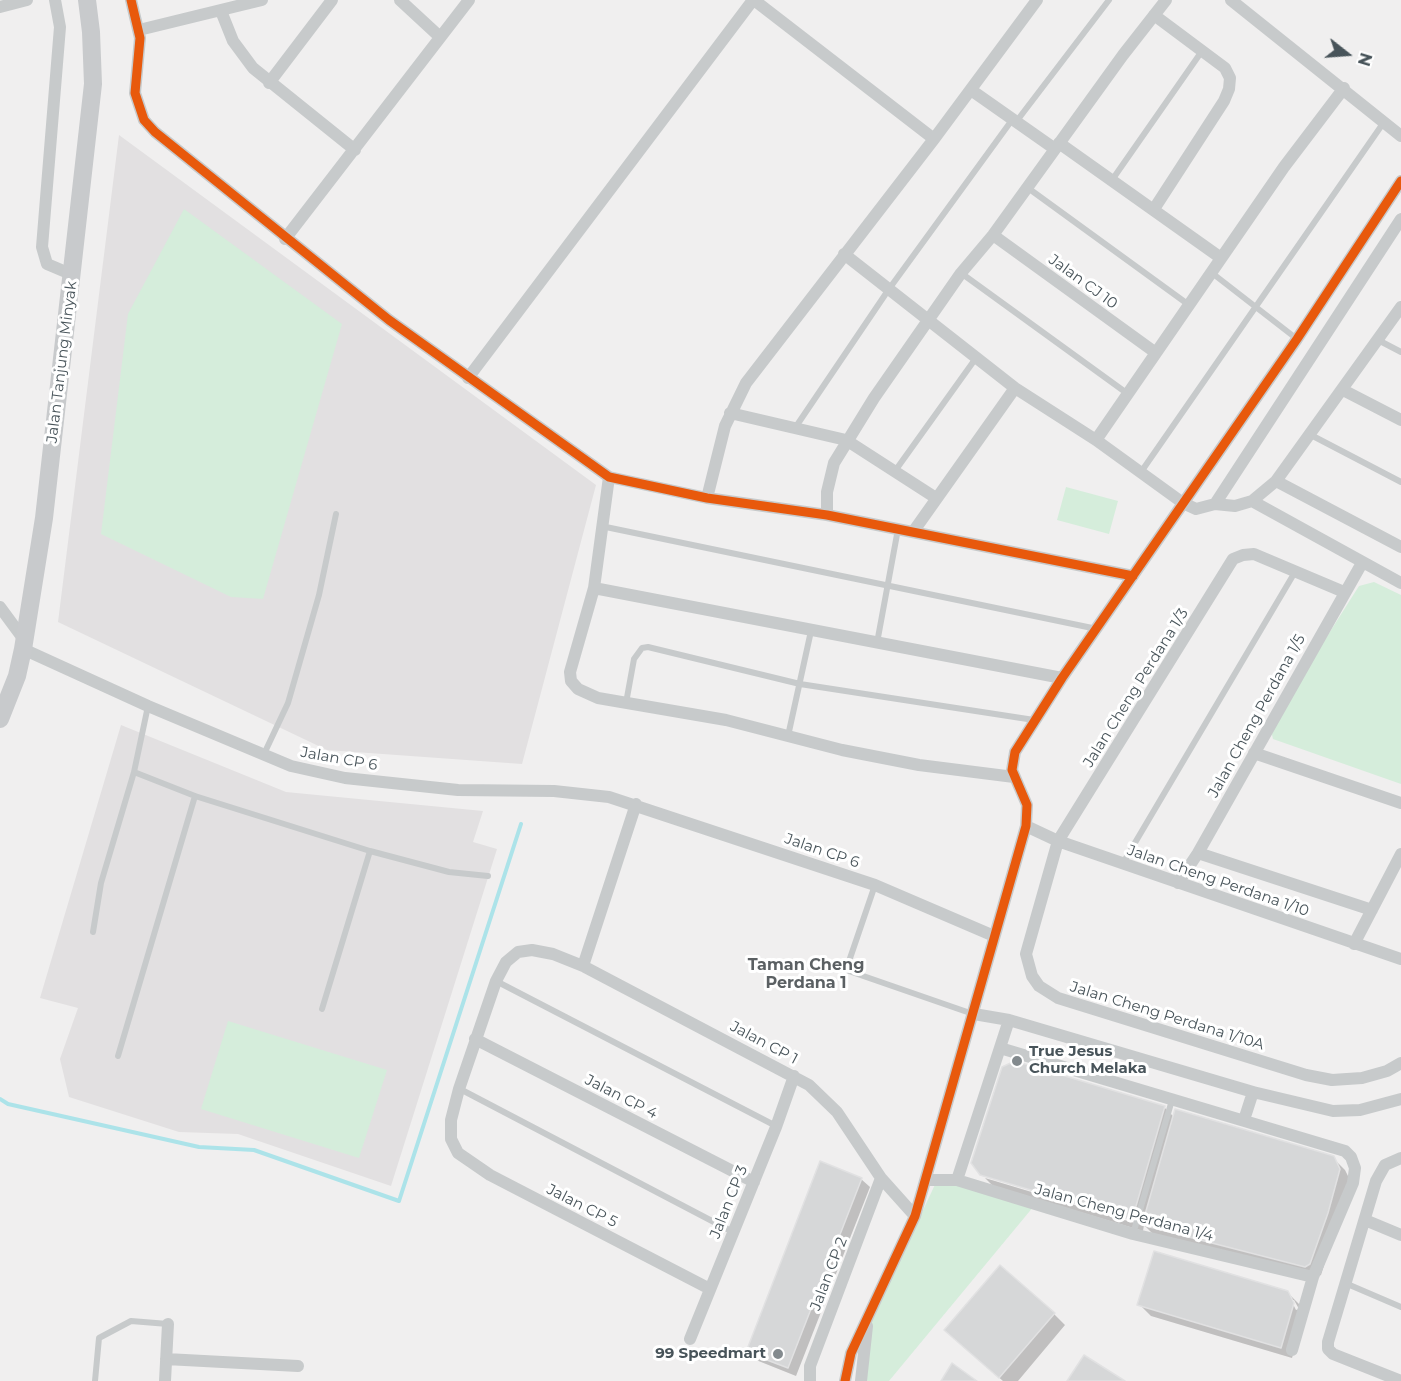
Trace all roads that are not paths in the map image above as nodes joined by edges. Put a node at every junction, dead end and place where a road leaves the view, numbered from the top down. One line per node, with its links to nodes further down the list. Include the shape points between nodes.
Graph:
1 (27, 0): 14 (street)
2 (55, 0): 40 (street, via 60,27 42,247 46,264)
3 (87, 0): 40 (main road, Jalan Tanjung Minyak, via 93,84)
4 (131, 0): 17 (street)
5 (262, 0): 15 (street)
6 (332, 0): 20 (street)
7 (400, 0): 18 (street)
8 (469, 0): 18 (street)
9 (754, 0): 26 (street); 51 (street)
10 (1037, 0): 22 (street)
11 (1109, 0): 23 (lane)
12 (1166, 0): 16 (street)
13 (1231, 0): 21 (street)
14 (0, 7)
15 (221, 11): 17 (street); 20 (street, via 241,54)
16 (1154, 15): 19 (street); 27 (street)
17 (139, 30): 35 (street, via 135,93 144,120)
18 (440, 37): 28 (street)
19 (1203, 51): 29 (lane); 32 (street, via 1225,68 1230,78 1229,89)
20 (269, 83): 28 (street)
21 (1344, 88): 24 (street); 37 (street)
22 (971, 90): 23 (street); 26 (street)
23 (1014, 121): 27 (street); 41 (lane)
24 (1384, 122): 25 (street); 43 (lane)
25 (1401, 136)
26 (934, 139): 36 (street)
27 (1057, 146): 29 (street); 31 (street)
28 (355, 150): 35 (street)
29 (1111, 181): 32 (street)
30 (1401, 181): 46 (street)
31 (1028, 188): 34 (street); 42 (lane)
32 (1154, 209): 37 (street)
33 (1401, 219): 70 (street)
34 (993, 235): 39 (street); 49 (street, Jalan CJ 10)
35 (285, 239): 51 (street)
36 (844, 254): 41 (street); 55 (street, via 761,361)
37 (1221, 258): 38 (street)
38 (1211, 272): 42 (street); 43 (lane)
39 (961, 273): 45 (street); 54 (lane)
40 (73, 274): 88 (main road, Jalan Tanjung Minyak, via 44,518)
41 (889, 289): 45 (street); 57 (lane)
42 (1188, 305): 49 (street)
43 (1256, 307): 46 (lane); 62 (lane)
44 (1401, 307): 47 (street)
45 (928, 320): 50 (street); 59 (street)
46 (1297, 339): 69 (street)
47 (1378, 340): 48 (lane); 53 (street)
48 (1401, 352)
49 (1156, 353): 54 (street)
50 (976, 358): 52 (street); 61 (lane)
51 (468, 378): 63 (street)
52 (1015, 387): 60 (street); 67 (street)
53 (1343, 390): 56 (street); 58 (street)
54 (1128, 394): 60 (street)
55 (730, 413): 57 (street); 66 (street)
56 (1401, 420)
57 (794, 428): 59 (street)
58 (1309, 434): 64 (street); 65 (lane)
59 (846, 440): 61 (street); 72 (street, via 832,470)
60 (1096, 440): 62 (street)
61 (895, 471): 67 (street)
62 (1141, 472): 69 (street)
63 (609, 477): 66 (street); 73 (street)
64 (1276, 481): 68 (street); 76 (street)
65 (1401, 482)
66 (707, 498): 72 (street)
67 (936, 498): 75 (street)
68 (1252, 501): 70 (street, via 1234,506); 77 (street)
69 (1183, 503): 70 (street, via 1196,509); 79 (street)
70 (1215, 504)
71 (336, 514): 97 (lane, via 288,703)
72 (827, 515): 74 (street)
73 (601, 526): 81 (lane); 82 (street)
74 (898, 529): 75 (street); 81 (lane)
75 (913, 532): 79 (street)
76 (1401, 547)
77 (1362, 563): 80 (street); 83 (street, Jalan Cheng Perdana 1/5)
78 (1295, 572): 83 (street); 104 (street, Jalan Cheng Perdana 1/3, via 1254,554 1233,559); 108 (lane)
79 (1133, 576): 85 (street)
80 (1401, 583)
81 (886, 584): 85 (lane); 87 (lane)
82 (594, 588): 86 (street); 91 (street, via 570,672 571,681 587,694)
83 (1344, 592): 96 (street, Jalan Cheng Perdana 1/5)
84 (0, 607): 88 (street)
85 (1097, 629): 89 (street)
86 (811, 631): 87 (street); 90 (lane)
87 (877, 643): 89 (street)
88 (24, 645): 92 (street, Jalan CP 6); 93 (main road, Jalan Tanjung Minyak)
89 (1062, 678): 94 (street)
90 (800, 684): 91 (lane, via 648,647 642,648 634,659); 94 (lane); 95 (lane)
91 (626, 703): 95 (street, via 726,720)
92 (148, 706): 97 (street, Jalan CP 6); 98 (lane)
93 (0, 719)
94 (1034, 720): 99 (street, via 1015,752)
95 (788, 737): 99 (street, via 919,765)
96 (1254, 753): 101 (street); 106 (street, Jalan Cheng Perdana 1/5)
97 (264, 755): 102 (street, Jalan CP 6, via 291,766 345,778 458,790 580,793)
98 (134, 772): 100 (lane); 113 (lane, via 101,884)
99 (1014, 777): 103 (street, via 1027,805)
100 (195, 796): 105 (lane); 124 (lane)
101 (1401, 803)
102 (636, 804): 111 (street, Jalan CP 6); 117 (street)
103 (1026, 826): 104 (street, Jalan Cheng Perdana 1/10); 114 (street)
104 (1058, 841): 108 (street, Jalan Cheng Perdana 1/10); 125 (street, Jalan Cheng Perdana 1/10A, via 1026,954 1032,976 1048,993 1306,1075 1332,1080 1362,1078)
105 (370, 851): 109 (lane, via 449,872); 119 (lane)
106 (1198, 853): 110 (street, Jalan Cheng Perdana 1/5); 112 (street)
107 (1401, 854): 112 (street)
108 (1123, 864): 110 (street, Jalan Cheng Perdana 1/10)
109 (488, 876)
110 (1179, 883): 115 (street, Jalan Cheng Perdana 1/10)
111 (875, 885): 114 (street, Jalan CP 6); 120 (lane, via 846,970)
112 (1372, 910): 115 (street)
113 (93, 932)
114 (994, 936): 120 (street)
115 (1354, 944): 116 (street, Jalan Cheng Perdana 1/10)
116 (1401, 959)
117 (583, 966): 118 (street, Jalan CP 1, via 553,954 518,952 506,962); 126 (street, Jalan CP 1)
118 (496, 981): 122 (street); 132 (lane)
119 (322, 1009)
120 (974, 1014): 121 (street); 135 (street)
121 (1009, 1020): 123 (street); 128 (street)
122 (475, 1039): 127 (street); 137 (street, Jalan CP 4)
123 (1000, 1048): 129 (street); 136 (street)
124 (117, 1056)
125 (1401, 1063)
126 (794, 1076): 132 (street, Jalan CP 3); 134 (street, Jalan CP 1, via 826,1098)
127 (459, 1089): 140 (lane); 145 (street, Jalan CP 5, via 451,1139 458,1153 481,1170)
128 (1253, 1092): 130 (street, via 1333,1111 1360,1110); 131 (street)
129 (1173, 1098): 131 (street); 141 (lane)
130 (1401, 1099)
131 (1244, 1120): 143 (street, via 1345,1151 1352,1157 1353,1183)
132 (776, 1127): 137 (street, Jalan CP 3)
133 (1401, 1158): 139 (street, via 1385,1165 1380,1172)
134 (881, 1178): 138 (street, Jalan CP 1); 155 (street, Jalan CP 2, via 810,1366)
135 (926, 1180): 136 (street, Jalan Cheng Perdana 1/4); 138 (street)
136 (957, 1180): 141 (street, Jalan Cheng Perdana 1/4)
137 (754, 1182): 140 (street, Jalan CP 3)
138 (915, 1216): 147 (street)
139 (1365, 1220): 142 (street); 144 (street)
140 (733, 1232): 145 (street, Jalan CP 3)
141 (1133, 1234): 143 (street, Jalan Cheng Perdana 1/4)
142 (1401, 1235)
143 (1313, 1277): 150 (street)
144 (1345, 1283): 146 (lane); 158 (street, via 1328,1349)
145 (710, 1289): 149 (street, Jalan CP 3)
146 (1401, 1306)
147 (868, 1316): 156 (street, via 851,1353); 157 (street)
148 (168, 1324): 151 (street); 153 (lane, via 131,1321 99,1338)
149 (690, 1339)
150 (1292, 1350)
151 (166, 1359): 152 (street); 154 (street)
152 (298, 1366)
153 (95, 1381)
154 (165, 1381)
155 (810, 1381)
156 (845, 1381)
157 (861, 1381)
158 (1401, 1381)

